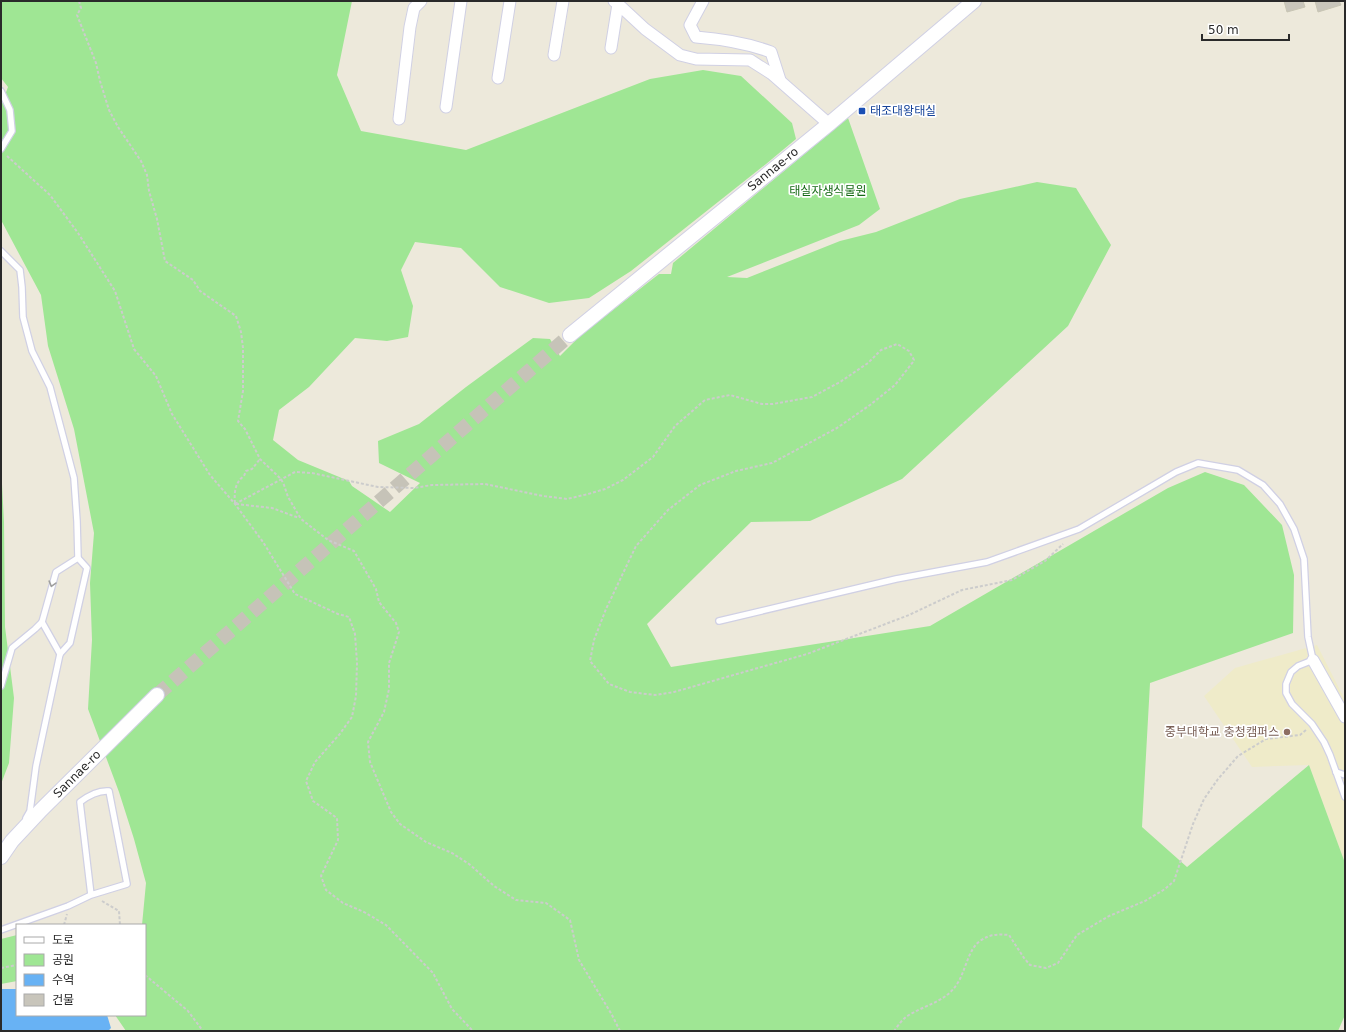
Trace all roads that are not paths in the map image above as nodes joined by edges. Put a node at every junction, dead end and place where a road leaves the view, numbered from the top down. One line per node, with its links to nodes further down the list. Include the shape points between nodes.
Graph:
1 (421, 1): 14 (street, via 414,8 410,27)
2 (461, 1): 13 (street)
3 (510, 1): 10 (street)
4 (563, 1): 9 (street)
5 (703, 1): 11 (street, via 690,25 696,37 756,46 771,52)
6 (974, 1): 15 (street, Sannae-ro)
7 (616, 2): 8 (street); 11 (street, via 645,29 680,55 696,59 750,60)
8 (611, 48)
9 (554, 55)
10 (498, 78)
11 (781, 81): 15 (street)
12 (1, 91): 16 (lane, via 10,110 12,131)
13 (446, 107)
14 (399, 119)
15 (829, 124): 18 (street, Sannae-ro)
16 (1, 149)
17 (1, 251): 19 (lane, via 20,270 23,317 32,351 50,387 74,478)
18 (570, 335)
19 (78, 558): 21 (lane, one-way to 21, via 56,572); 22 (lane, via 87,568 70,643)
20 (718, 621): 23 (lane, via 896,578 987,562 1079,529 1176,472 1198,463 1238,470 1263,485 1280,504 1294,529 1304,559 1308,637)
21 (42, 622): 22 (lane); 24 (lane, via 12,648)
22 (60, 654): 30 (lane, via 36,766 30,811)
23 (1312, 660): 26 (street); 27 (lane, via 1291,672 1286,693 1324,742)
24 (1, 686)
25 (157, 695): 30 (street, Sannae-ro)
26 (1345, 717)
27 (1336, 772): 28 (lane); 29 (lane)
28 (1345, 775)
29 (1345, 797)
30 (12, 841): 31 (street, Sannae-ro)
31 (1, 857)
32 (91, 894): 32 (lane, via 127,884 109,791 101,791 80,802); 33 (lane, via 68,906)
33 (18, 924)
34 (16, 925): 35 (lane)
35 (1, 930)

